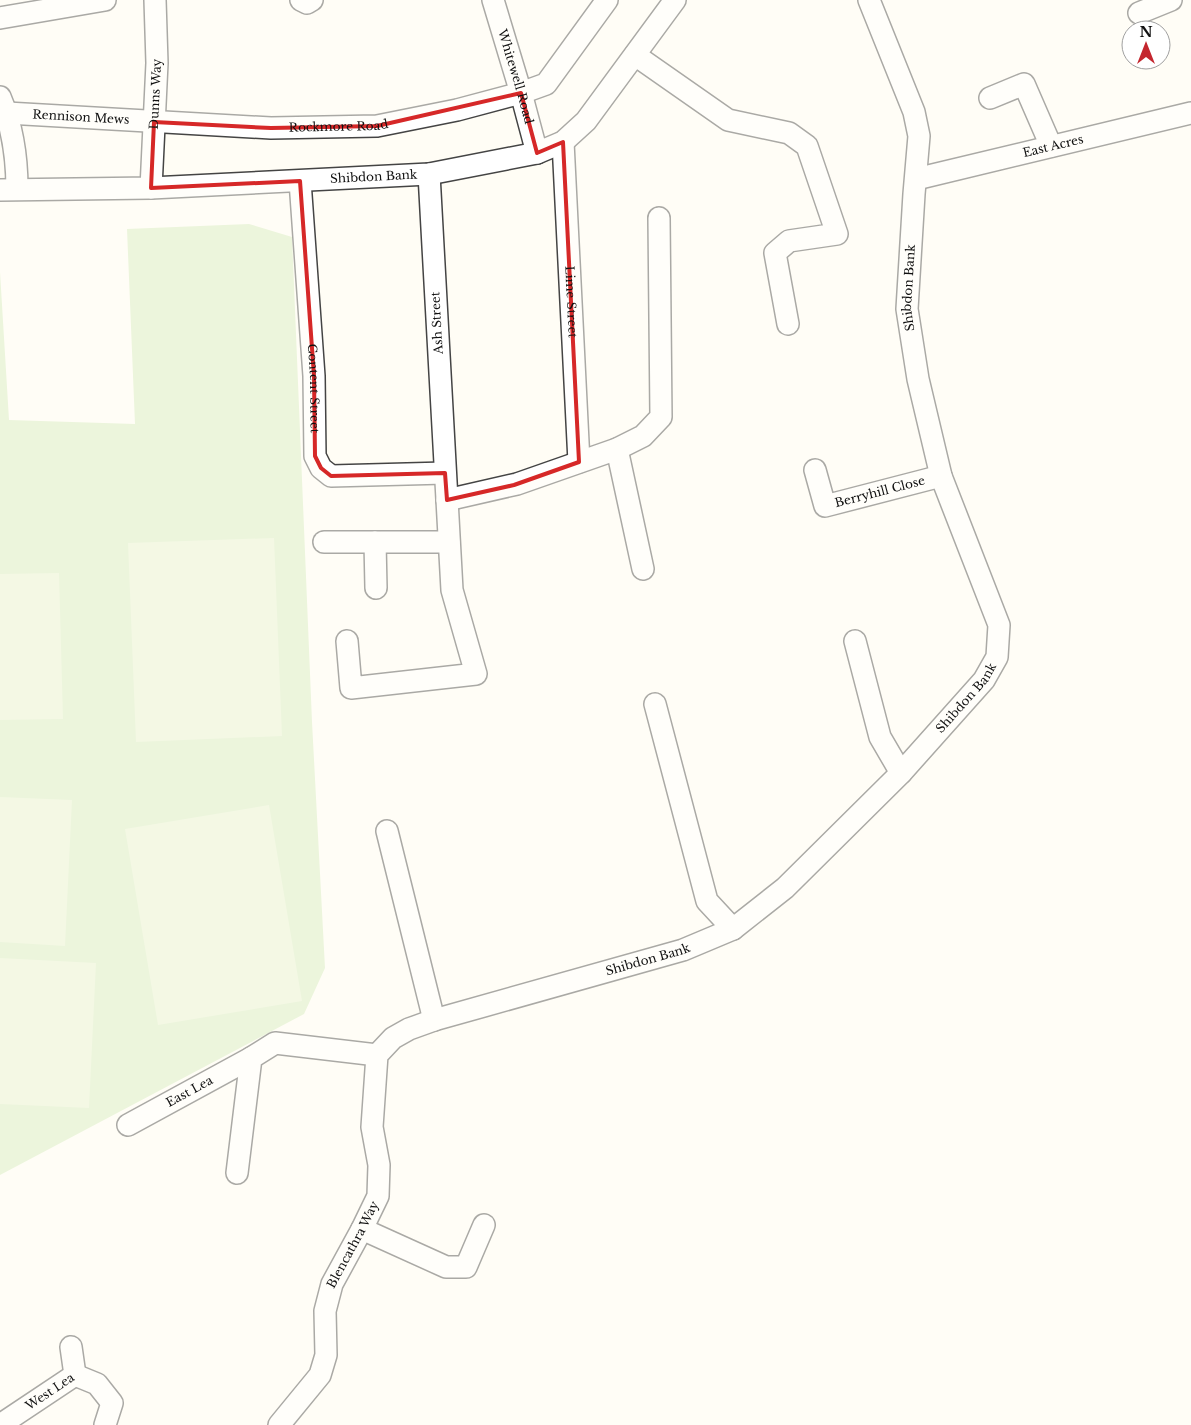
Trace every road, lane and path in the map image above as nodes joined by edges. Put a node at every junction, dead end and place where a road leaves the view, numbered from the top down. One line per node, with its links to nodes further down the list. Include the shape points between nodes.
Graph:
1 (155, 0): 17 (street, Dunns Way, via 157,63)
2 (301, 0): 3 (street, via 307,3)
3 (312, 0)
4 (493, 0): 13 (street, Whitewell Road)
5 (607, 0): 13 (street, Rockmore Road, via 546,84)
6 (674, 0): 12 (street, Shibdon Bank)
7 (868, 0): 22 (street, Shibdon Bank, via 914,112 919,136)
8 (1171, 0): 10 (street)
9 (92, 1): 11 (street)
10 (1139, 13)
11 (0, 18)
12 (635, 55): 18 (street, Shibdon Bank, via 586,121); 27 (street, via 728,120 789,133 807,146 837,234 789,241 775,253)
13 (522, 93): 17 (street, Rockmore Road, via 377,126 271,128); 20 (street, Whitewell Road)
14 (990, 98): 19 (street, via 1024,84)
15 (3, 105): 17 (street, Rennison Mews); 25 (street, via 17,168)
16 (1191, 113): 19 (street, East Acres)
17 (154, 122): 24 (street, Dunns Way)
18 (563, 142): 20 (street, Shibdon Bank); 29 (street, Lime Street)
19 (1051, 146): 22 (street, East Acres)
20 (536, 153): 21 (street, Shibdon Bank)
21 (429, 174): 23 (street, Shibdon Bank); 31 (street, Ash Street)
22 (916, 179): 32 (street, Shibdon Bank, via 907,309 918,379)
23 (300, 181): 24 (street, Shibdon Bank); 31 (street, Content Street, via 314,376 314,456 331,476)
24 (151, 188): 25 (street, Shibdon Bank)
25 (8, 190)
26 (659, 218): 28 (street, via 661,418 643,436)
27 (788, 324)
28 (617, 449): 29 (street); 37 (street)
29 (579, 462): 33 (street, via 517,484)
30 (816, 470): 32 (street, Berryhill Close, via 825,506)
31 (445, 473): 33 (street, Ash Street)
32 (941, 476): 42 (street, Shibdon Bank, via 999,625 997,657 984,680)
33 (447, 500): 36 (street, Ash Street)
34 (324, 542): 35 (street)
35 (375, 542): 36 (street); 38 (street)
36 (449, 542): 39 (street, Ash Street, via 452,590 476,674 351,688)
37 (643, 570)
38 (376, 588)
39 (347, 641)
40 (855, 641): 42 (street, via 880,737)
41 (655, 704): 44 (street, via 707,901)
42 (901, 773): 44 (street, Shibdon Bank, via 785,888)
43 (387, 831): 45 (street)
44 (733, 929): 45 (street, Shibdon Bank, via 683,950)
45 (434, 1020): 46 (street, via 409,1028 393,1038)
46 (377, 1055): 47 (street, East Lea, via 275,1043); 51 (street, Blencathra Way, via 372,1126 379,1165 378,1196)
47 (251, 1058): 48 (street, East Lea); 49 (street)
48 (128, 1125)
49 (236, 1173)
50 (484, 1225): 51 (street, via 466,1267 446,1267)
51 (362, 1229): 56 (street, Blencathra Way, via 332,1284 325,1311 326,1354 320,1375)
52 (71, 1347): 53 (street, West Lea)
53 (76, 1375): 54 (street, West Lea); 55 (street, via 97,1384 112,1403)
54 (0, 1425)
55 (105, 1425)
56 (279, 1425)

